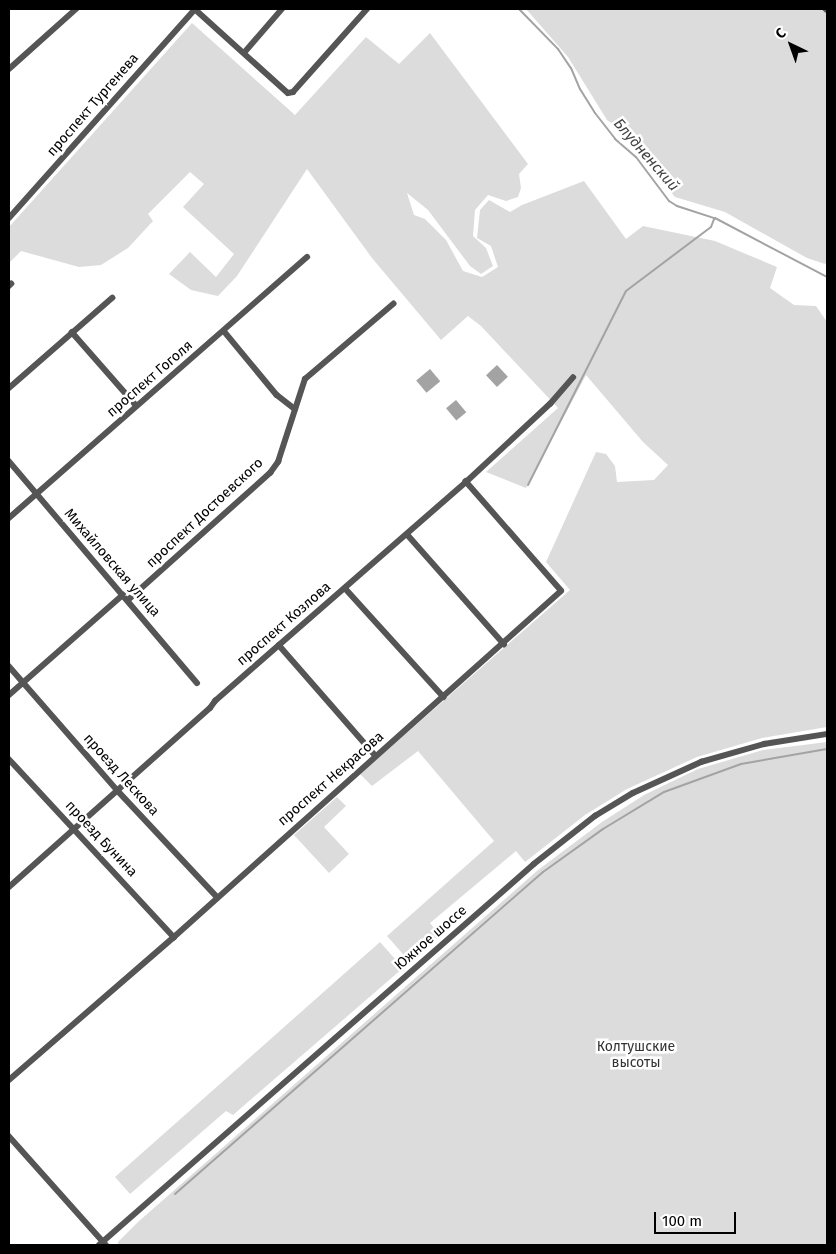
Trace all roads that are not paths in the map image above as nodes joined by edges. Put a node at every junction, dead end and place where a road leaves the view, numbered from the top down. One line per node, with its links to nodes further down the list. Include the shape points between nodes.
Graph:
1 (76, 9): 6 (street)
2 (195, 9): 5 (street); 7 (street, проспект Тургенева)
3 (282, 9): 5 (street)
4 (367, 9): 5 (street, via 294,92 288,93)
5 (244, 53)
6 (9, 69)
7 (9, 218)
8 (307, 257): 11 (street, проспект Гоголя)
9 (112, 298): 12 (street)
10 (393, 304): 16 (street, проспект Достоевского, via 305,379)
11 (224, 331): 15 (street, проспект Гоголя); 16 (street, via 277,395)
12 (72, 332): 14 (street); 15 (street)
13 (573, 378): 18 (street, проспект Козлова, via 550,404)
14 (9, 387)
15 (136, 405): 19 (street, проспект Гоголя)
16 (295, 409): 23 (street, проспект Достоевского, via 278,462 270,473)
17 (9, 461): 19 (street, Михайловская улица)
18 (466, 482): 21 (street, проспект Козлова); 24 (street, проспект Некрасова, via 561,591)
19 (38, 494): 20 (street, проспект Гоголя); 23 (street, Михайловская улица)
20 (9, 518)
21 (406, 534): 22 (street, проспект Козлова); 24 (street)
22 (345, 588): 25 (street, проспект Козлова); 30 (street)
23 (126, 597): 27 (street, проспект Достоевского); 28 (street, Михайловская улица)
24 (504, 644): 30 (street, проспект Некрасова)
25 (279, 645): 32 (street); 34 (street, проспект Козлова)
26 (9, 666): 27 (street, проезд Лескова)
27 (23, 683): 29 (street, проспект Достоевского); 34 (street, проезд Лескова)
28 (197, 683)
29 (9, 695)
30 (444, 697): 32 (street, проспект Некрасова)
31 (827, 734): 41 (street, Южное шоссе, via 764,744 700,762 633,793 595,816 534,864)
32 (375, 755): 37 (street, проспект Некрасова)
33 (9, 760): 35 (street, проезд Бунина)
34 (118, 791): 35 (street, проспект Козлова); 37 (street, проезд Лескова)
35 (73, 828): 36 (street, проспект Козлова); 38 (street, проезд Бунина)
36 (9, 887)
37 (218, 898): 38 (street, проспект Некрасова)
38 (174, 937): 39 (street, проспект Некрасова)
39 (9, 1080)
40 (9, 1136): 41 (street)
41 (102, 1244)

